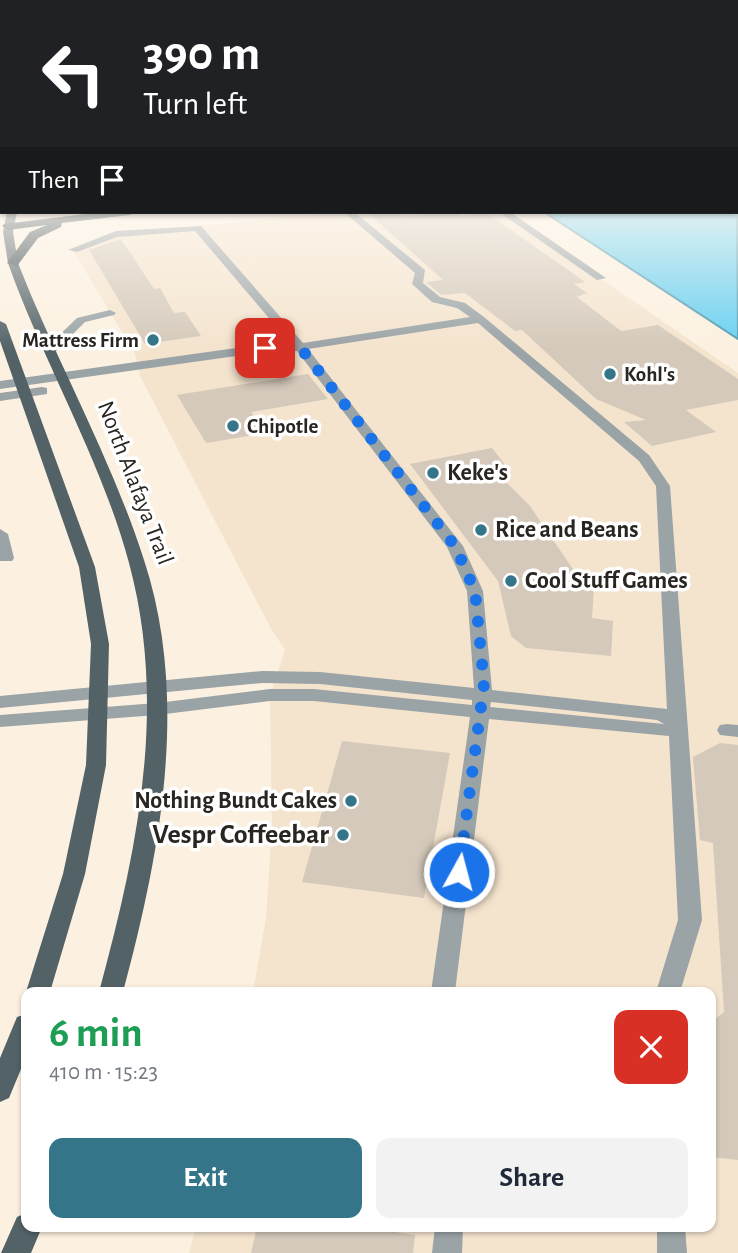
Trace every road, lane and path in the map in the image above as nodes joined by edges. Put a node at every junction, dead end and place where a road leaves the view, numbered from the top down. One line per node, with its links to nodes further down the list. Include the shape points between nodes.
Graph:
1 (8, 232): 8 (main road, North Alafaya Trail)
2 (40, 232): 8 (highway)
3 (137, 232): 7 (street, via 116,234)
4 (202, 232): 13 (street)
5 (374, 232): 11 (street, via 421,272 417,284 436,300 461,305)
6 (533, 232): 9 (street)
7 (73, 250)
8 (13, 263): 14 (main road, North Alafaya Trail)
9 (601, 278)
10 (110, 313): 14 (street, via 81,320)
11 (480, 319): 13 (street); 26 (street, via 644,458 663,486)
12 (0, 324): 17 (main road)
13 (300, 347): 15 (street, via 269,356); 24 (street, via 455,546 475,591 484,684)
14 (50, 350): 15 (main road, North Alafaya Trail)
15 (63, 383): 17 (street); 21 (main road, North Alafaya Trail, via 137,562 153,643)
16 (0, 384): 17 (street)
17 (24, 387): 18 (street); 23 (main road, via 87,567 100,644)
18 (0, 397)
19 (0, 534): 20 (street)
20 (6, 558)
21 (157, 698): 23 (street); 24 (street, via 303,695); 28 (main road, North Alafaya Trail, via 152,816)
22 (0, 702): 23 (street)
23 (101, 702): 25 (street); 27 (main road, via 96,765 74,874)
24 (481, 704): 26 (street, via 663,731); 29 (street)
25 (0, 721)
26 (680, 725): 30 (street, via 690,920)
27 (40, 987)
28 (112, 987)
29 (444, 987)
30 (670, 987)
31 (21, 1038): 32 (main road)
32 (0, 1090)
33 (25, 1232): 36 (main road)
34 (449, 1232): 37 (street)
35 (671, 1232): 38 (street)
36 (16, 1253)
37 (447, 1253)
38 (672, 1253)

